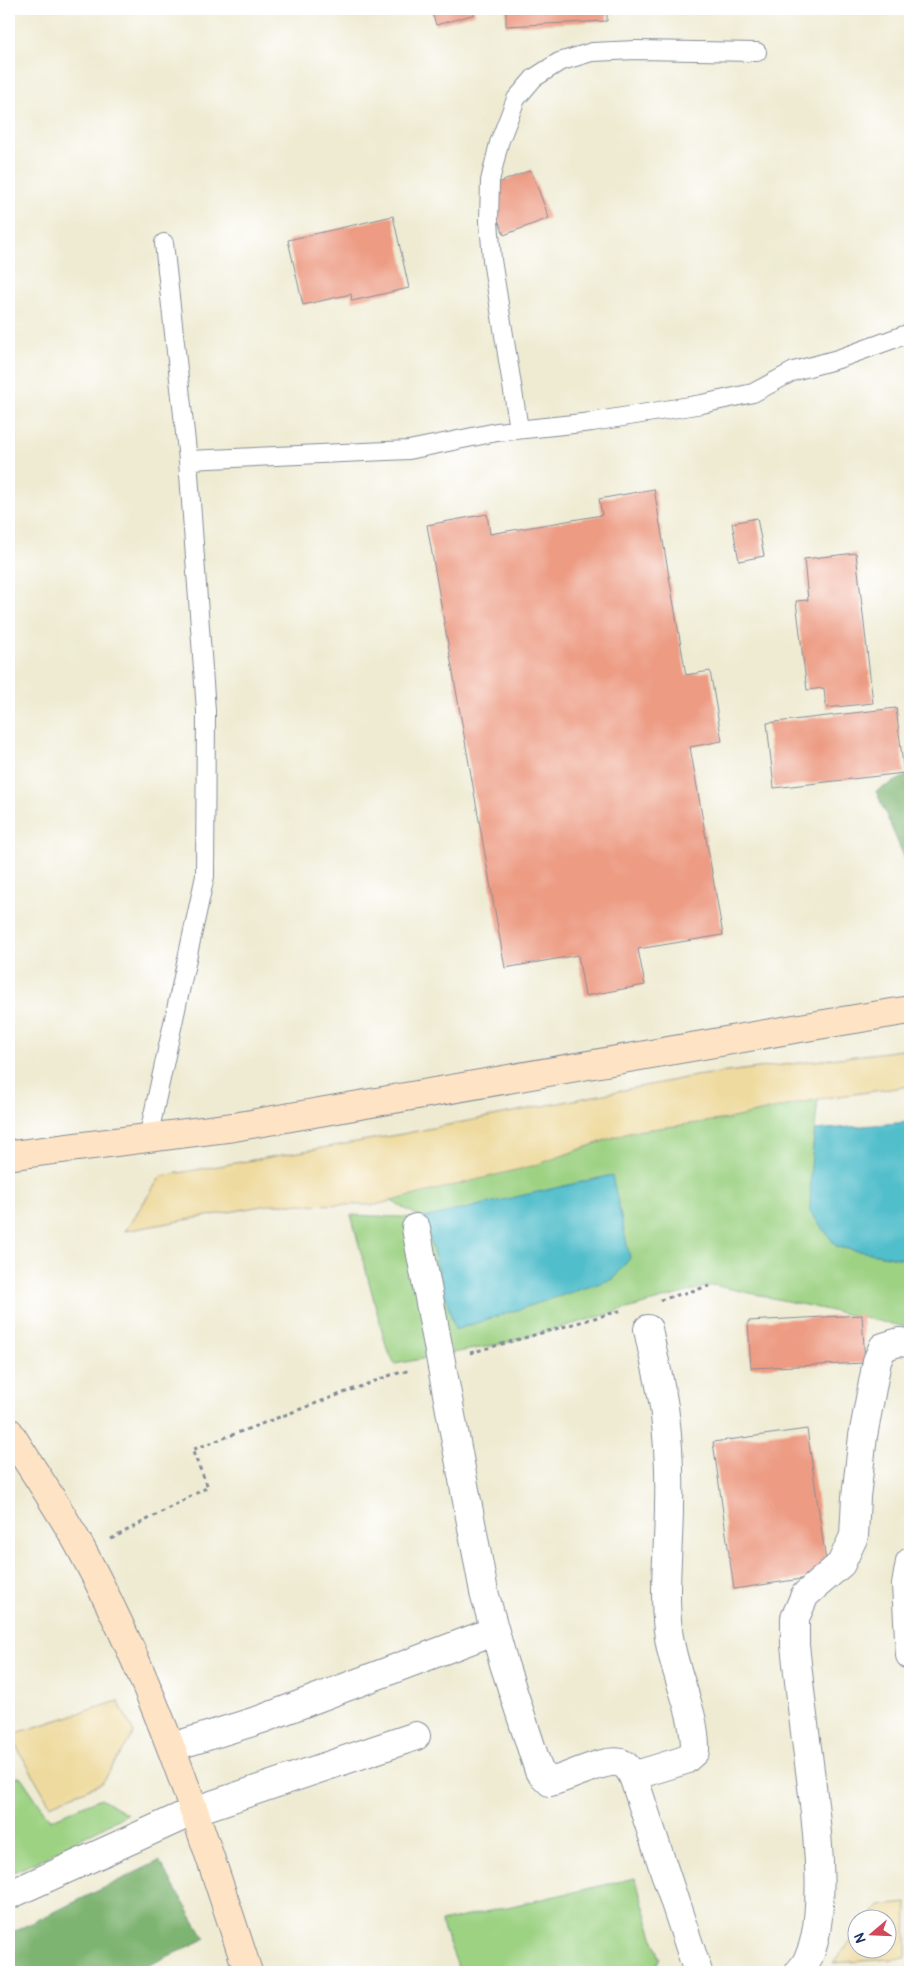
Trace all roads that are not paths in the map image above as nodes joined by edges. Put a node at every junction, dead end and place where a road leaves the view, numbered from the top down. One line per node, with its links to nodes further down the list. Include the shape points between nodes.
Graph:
1 (757, 52): 4 (lane, via 592,52 559,62 534,78 516,99 499,143 490,182 489,221 492,260)
2 (164, 243): 5 (lane)
3 (910, 333): 4 (lane, via 794,371 753,393 592,422)
4 (519, 430): 5 (lane, via 409,450)
5 (188, 460): 7 (lane, via 206,711 205,876)
6 (910, 1010): 7 (street, via 234,1127)
7 (148, 1138): 8 (street)
8 (9, 1153)
9 (416, 1228): 14 (street)
10 (648, 1329): 18 (street, via 664,1407 669,1476 665,1596 668,1632 696,1735 695,1751 686,1760)
11 (910, 1343): 23 (street, via 899,1342 883,1347 877,1361 863,1436 854,1536 840,1564 805,1595 794,1618 820,1863 818,1921 812,1946)
12 (9, 1432): 17 (street, via 84,1553)
13 (910, 1562): 15 (street, via 906,1585)
14 (494, 1631): 17 (street, via 262,1719); 18 (street, via 539,1771 550,1782 615,1761 625,1764)
15 (910, 1655)
16 (416, 1736): 19 (street)
17 (172, 1747): 19 (street)
18 (633, 1776): 22 (street)
19 (194, 1811): 20 (street); 21 (street)
20 (9, 1895)
21 (248, 1972)
22 (698, 1972)
23 (799, 1972)

